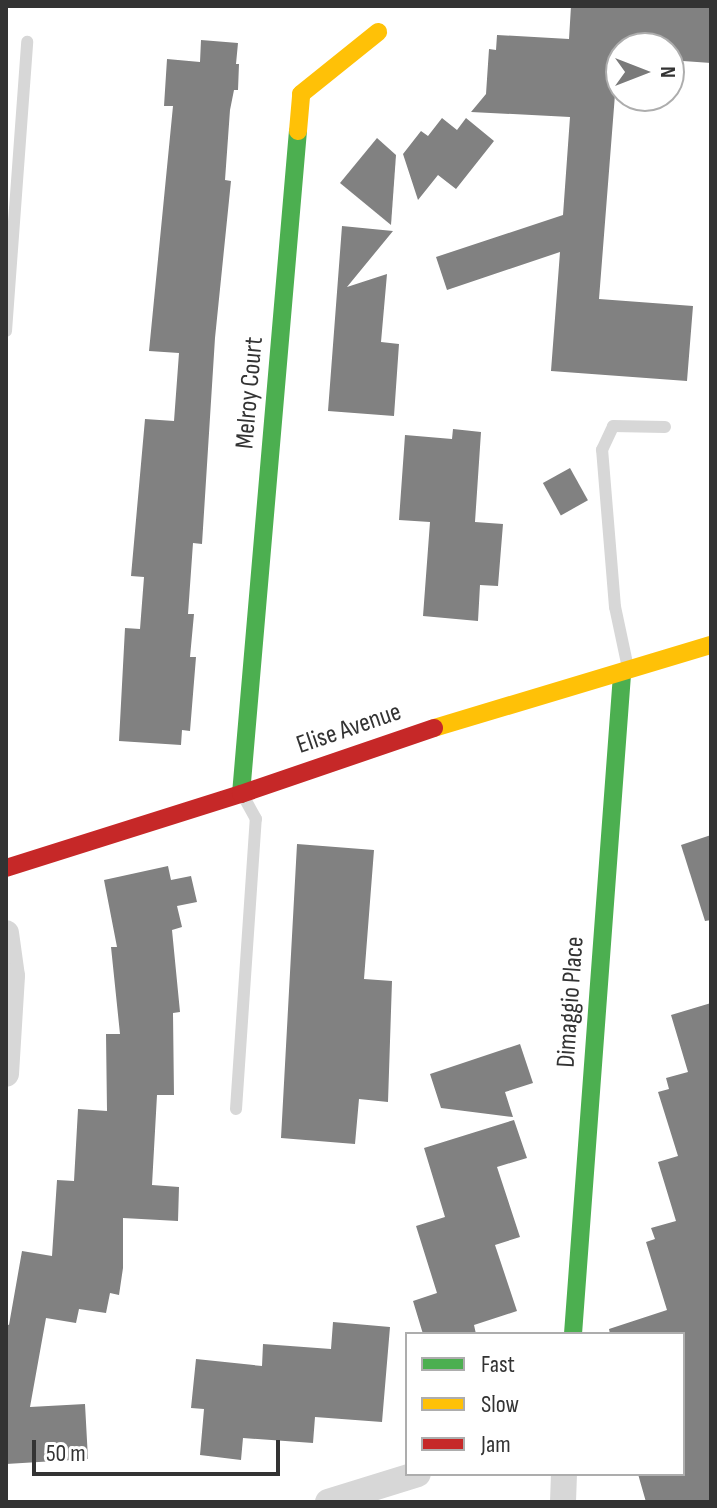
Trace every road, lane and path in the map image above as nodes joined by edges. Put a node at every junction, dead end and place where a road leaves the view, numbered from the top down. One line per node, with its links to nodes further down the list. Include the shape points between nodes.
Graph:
1 (378, 32): 7 (street, Melroy Court, via 301,94)
2 (27, 42): 3 (lane)
3 (6, 331)
4 (665, 427): 6 (lane, via 613,426 602,450)
5 (711, 645): 6 (street, Elise Avenue)
6 (625, 673): 7 (street, Elise Avenue, via 497,706); 12 (street, Dimaggio Place)
7 (241, 794): 8 (street, Elise Avenue); 11 (lane, via 256,819)
8 (6, 868)
9 (6, 933): 10 (street, via 12,976)
10 (6, 1074)
11 (236, 1109)
12 (573, 1332)
13 (412, 1476): 15 (street)
14 (564, 1476): 16 (street)
15 (328, 1502)
16 (563, 1502)

